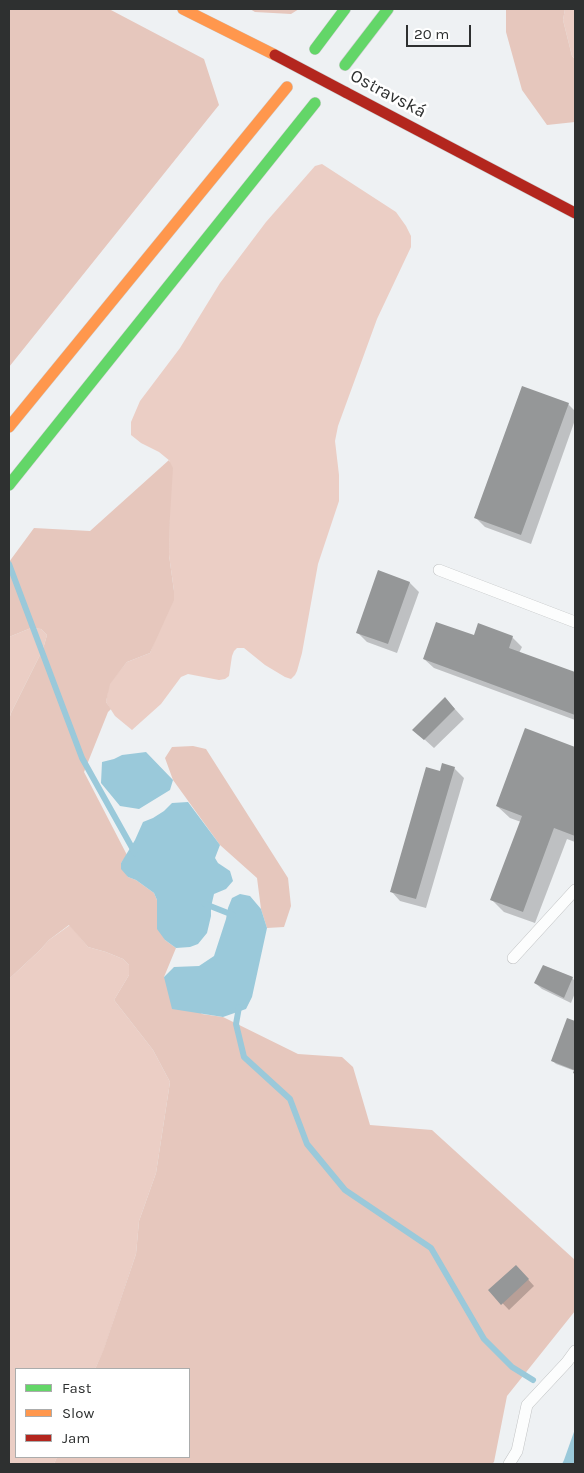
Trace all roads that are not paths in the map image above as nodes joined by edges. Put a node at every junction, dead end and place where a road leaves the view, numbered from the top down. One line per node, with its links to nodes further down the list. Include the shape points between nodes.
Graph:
1 (183, 9): 8 (main road, Ostravská, bridge, via 275,54)
2 (345, 9): 4 (main road)
3 (388, 9): 5 (main road)
4 (315, 49)
5 (345, 65)
6 (287, 87): 9 (main road)
7 (315, 103): 10 (main road)
8 (575, 213)
9 (9, 427)
10 (9, 485)
11 (440, 570): 12 (lane)
12 (575, 622)
13 (575, 890): 14 (lane)
14 (513, 958)
15 (575, 1351): 16 (lane, via 527,1405 517,1451)
16 (509, 1464)

